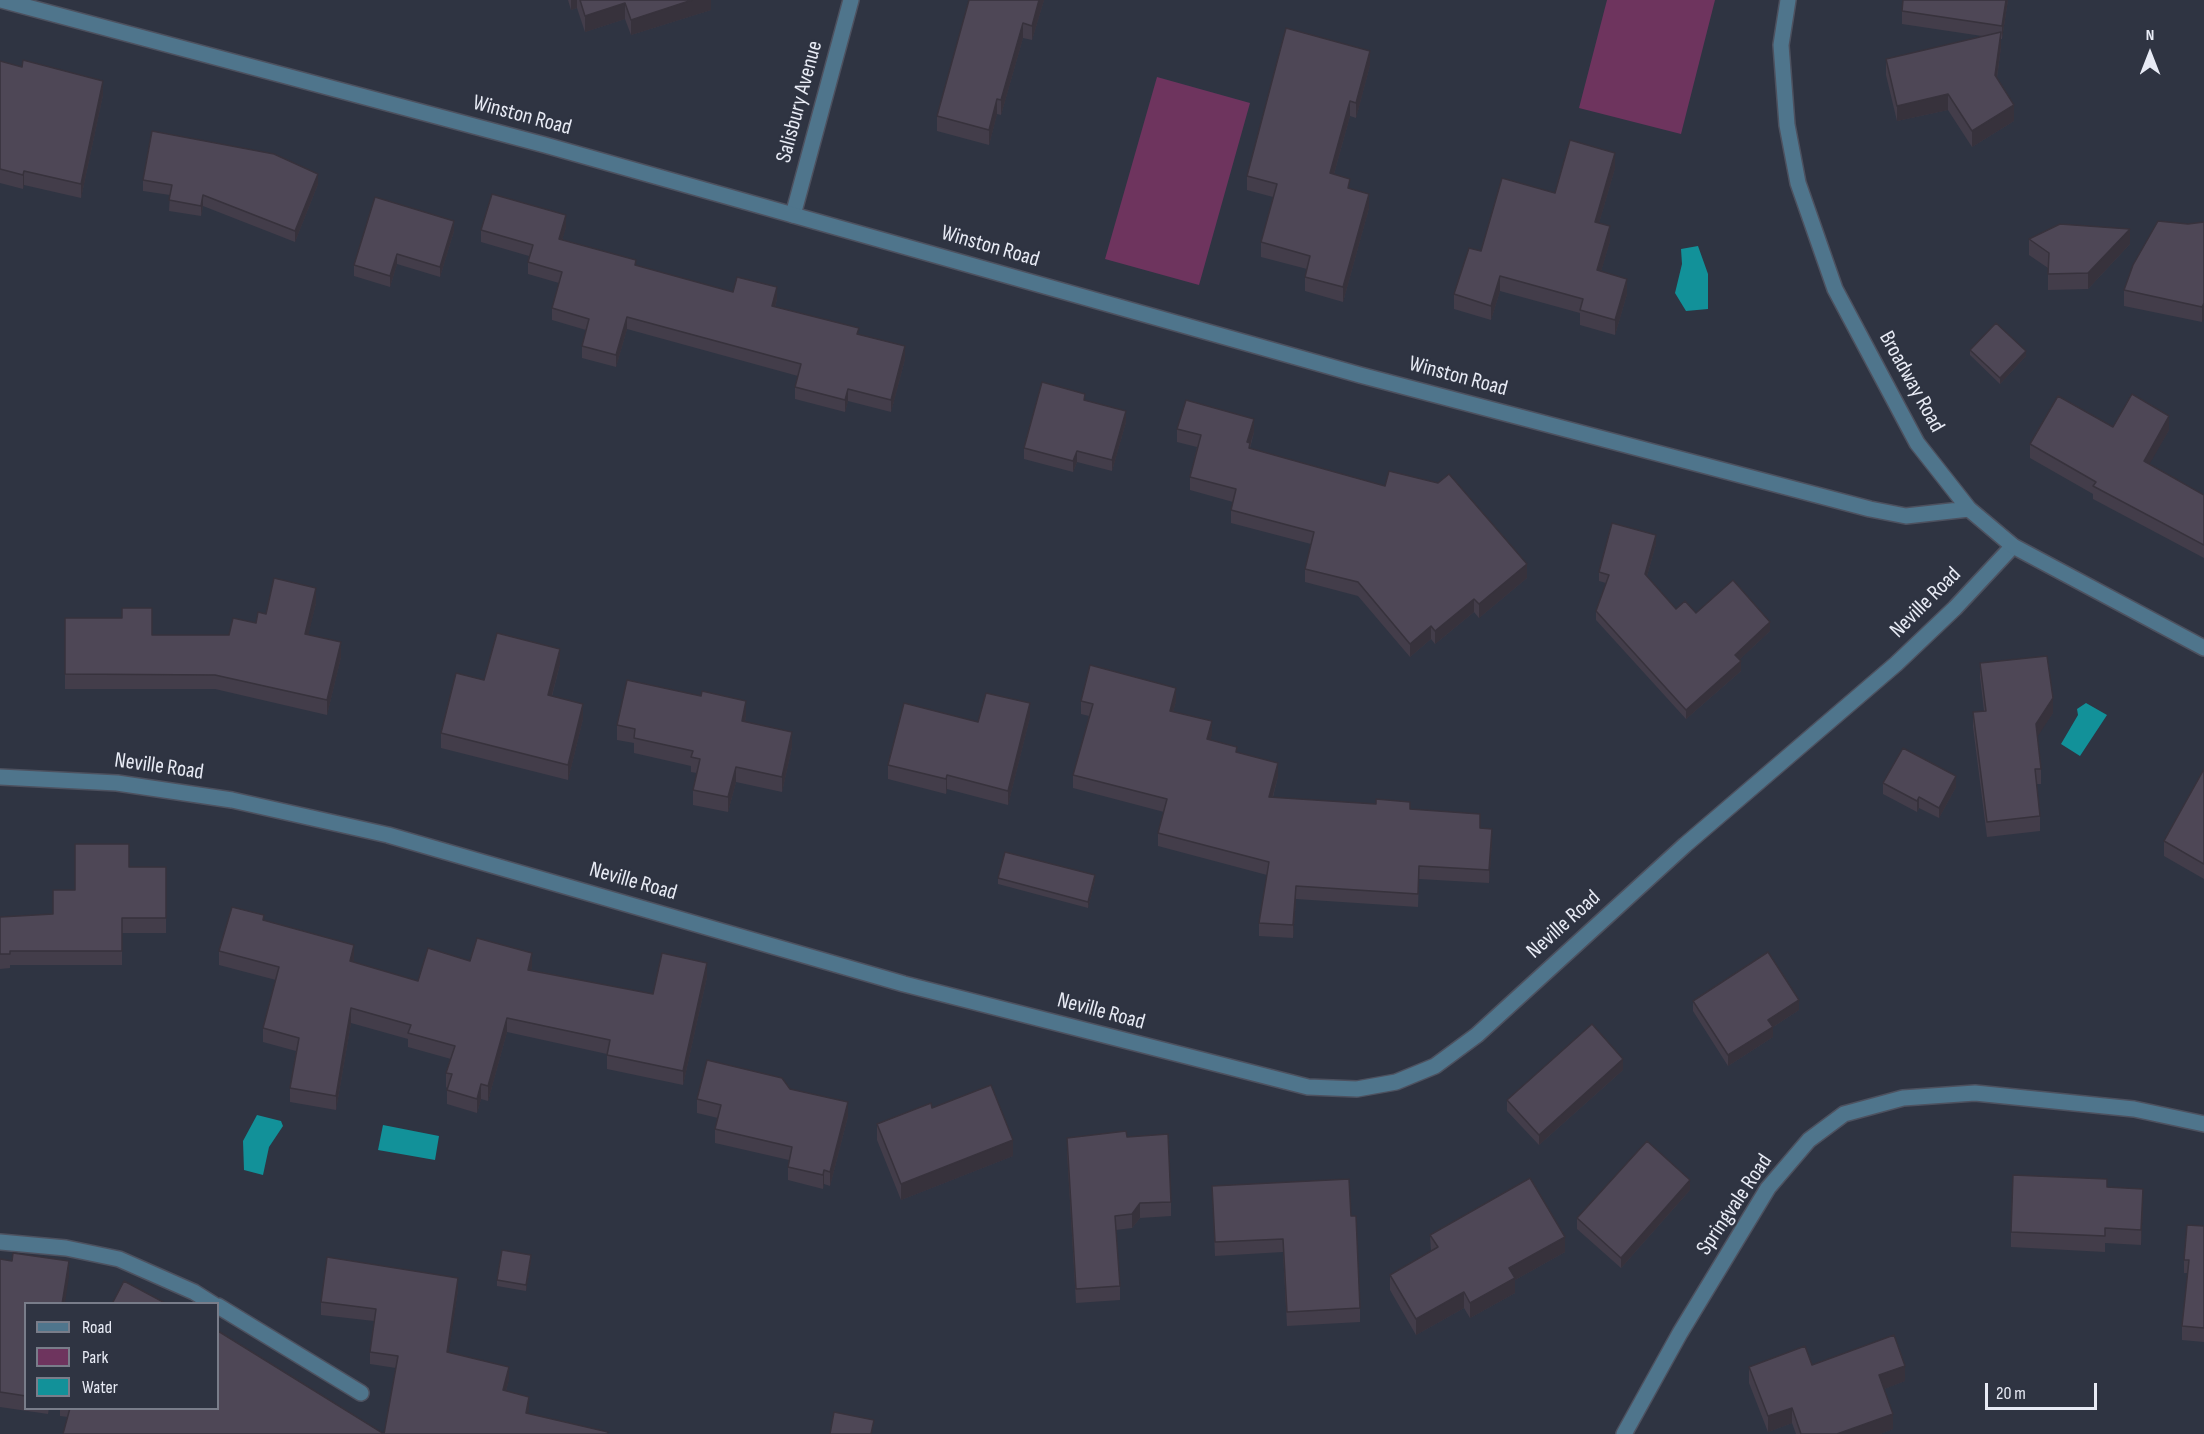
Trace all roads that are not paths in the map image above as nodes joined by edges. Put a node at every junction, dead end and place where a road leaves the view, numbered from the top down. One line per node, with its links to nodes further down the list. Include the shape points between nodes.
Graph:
1 (1, 0): 4 (street, Winston Road)
2 (851, 0): 4 (street, Salisbury Avenue)
3 (1788, 0): 5 (street, Broadway Road, via 1781,45 1787,125 1797,183 1835,289 1917,443)
4 (793, 215): 5 (street, Winston Road, via 1360,375 1870,509 1906,516)
5 (1970, 509): 6 (street, Broadway Road)
6 (2013, 546): 7 (street, Broadway Road); 8 (street, Neville Road, via 1896,664 1685,845 1477,1035 1435,1066 1396,1082 1357,1089 1308,1087 904,984 388,835 232,800 117,783)
7 (2204, 648)
8 (0, 777)
9 (2204, 1124): 14 (street, Springvale Road, via 2134,1109 1975,1093 1903,1098 1844,1114 1809,1140 1768,1188)
10 (0, 1242): 11 (street, via 66,1248 119,1259)
11 (210, 1302)
12 (219, 1307): 13 (street)
13 (361, 1393)
14 (1624, 1434)

